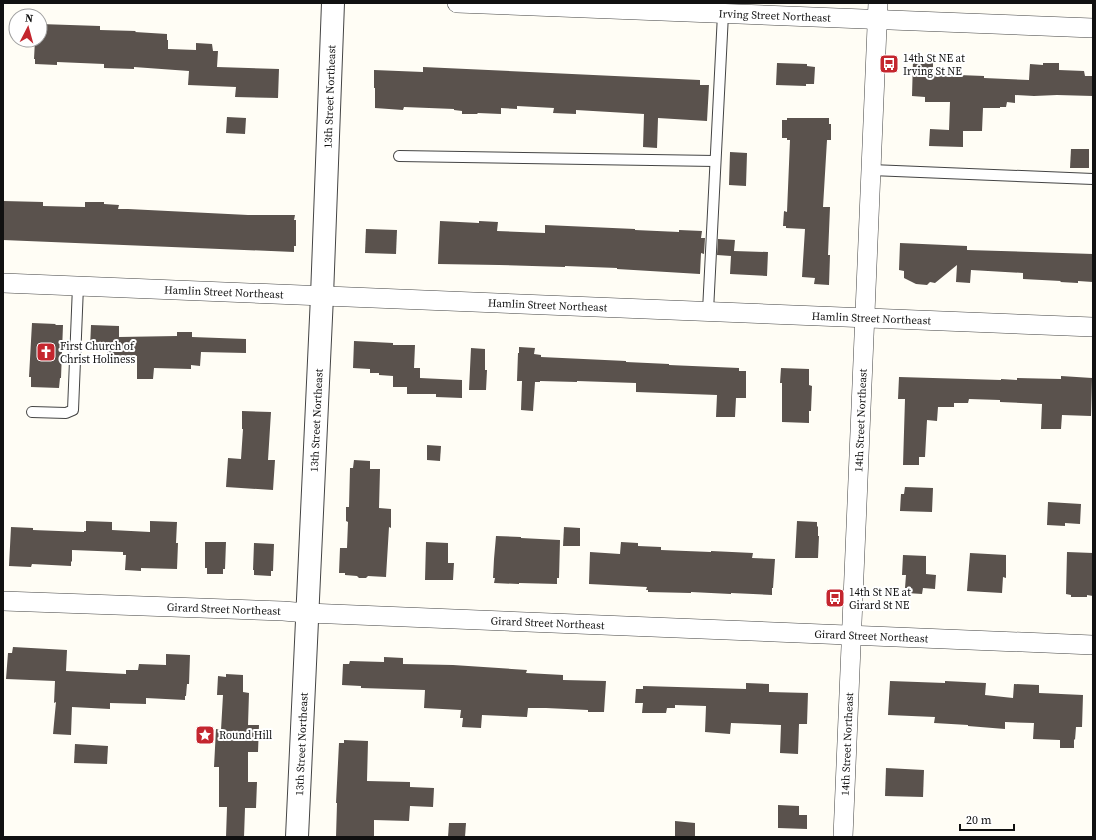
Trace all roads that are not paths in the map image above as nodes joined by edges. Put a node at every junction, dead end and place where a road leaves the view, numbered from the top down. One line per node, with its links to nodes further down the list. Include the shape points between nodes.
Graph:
1 (333, 3): 12 (street, 13th Street Northeast)
2 (456, 3): 4 (street, Irving Street Northeast)
3 (877, 11): 4 (street, Irving Street Northeast); 5 (street, Irving Street Northeast); 8 (street, 14th Street Northeast)
4 (723, 14): 7 (lane)
5 (1093, 28)
6 (399, 156): 7 (lane)
7 (715, 161): 13 (lane)
8 (871, 170): 9 (lane); 14 (street, 14th Street Northeast)
9 (1093, 178)
10 (3, 283): 11 (street, Hamlin Street Northeast)
11 (78, 286): 12 (street, Hamlin Street Northeast); 16 (lane, via 73,410 66,414)
12 (322, 296): 13 (street, Hamlin Street Northeast); 18 (street, 13th Street Northeast)
13 (708, 311): 14 (street, Hamlin Street Northeast)
14 (865, 318): 15 (street, Hamlin Street Northeast); 19 (street, 14th Street Northeast)
15 (1093, 327)
16 (32, 412)
17 (3, 601): 18 (street, Girard Street Northeast)
18 (307, 613): 19 (street, Girard Street Northeast); 21 (street, 13th Street Northeast)
19 (851, 635): 20 (street, Girard Street Northeast); 22 (street, 14th Street Northeast)
20 (1093, 645)
21 (297, 837)
22 (843, 837)

